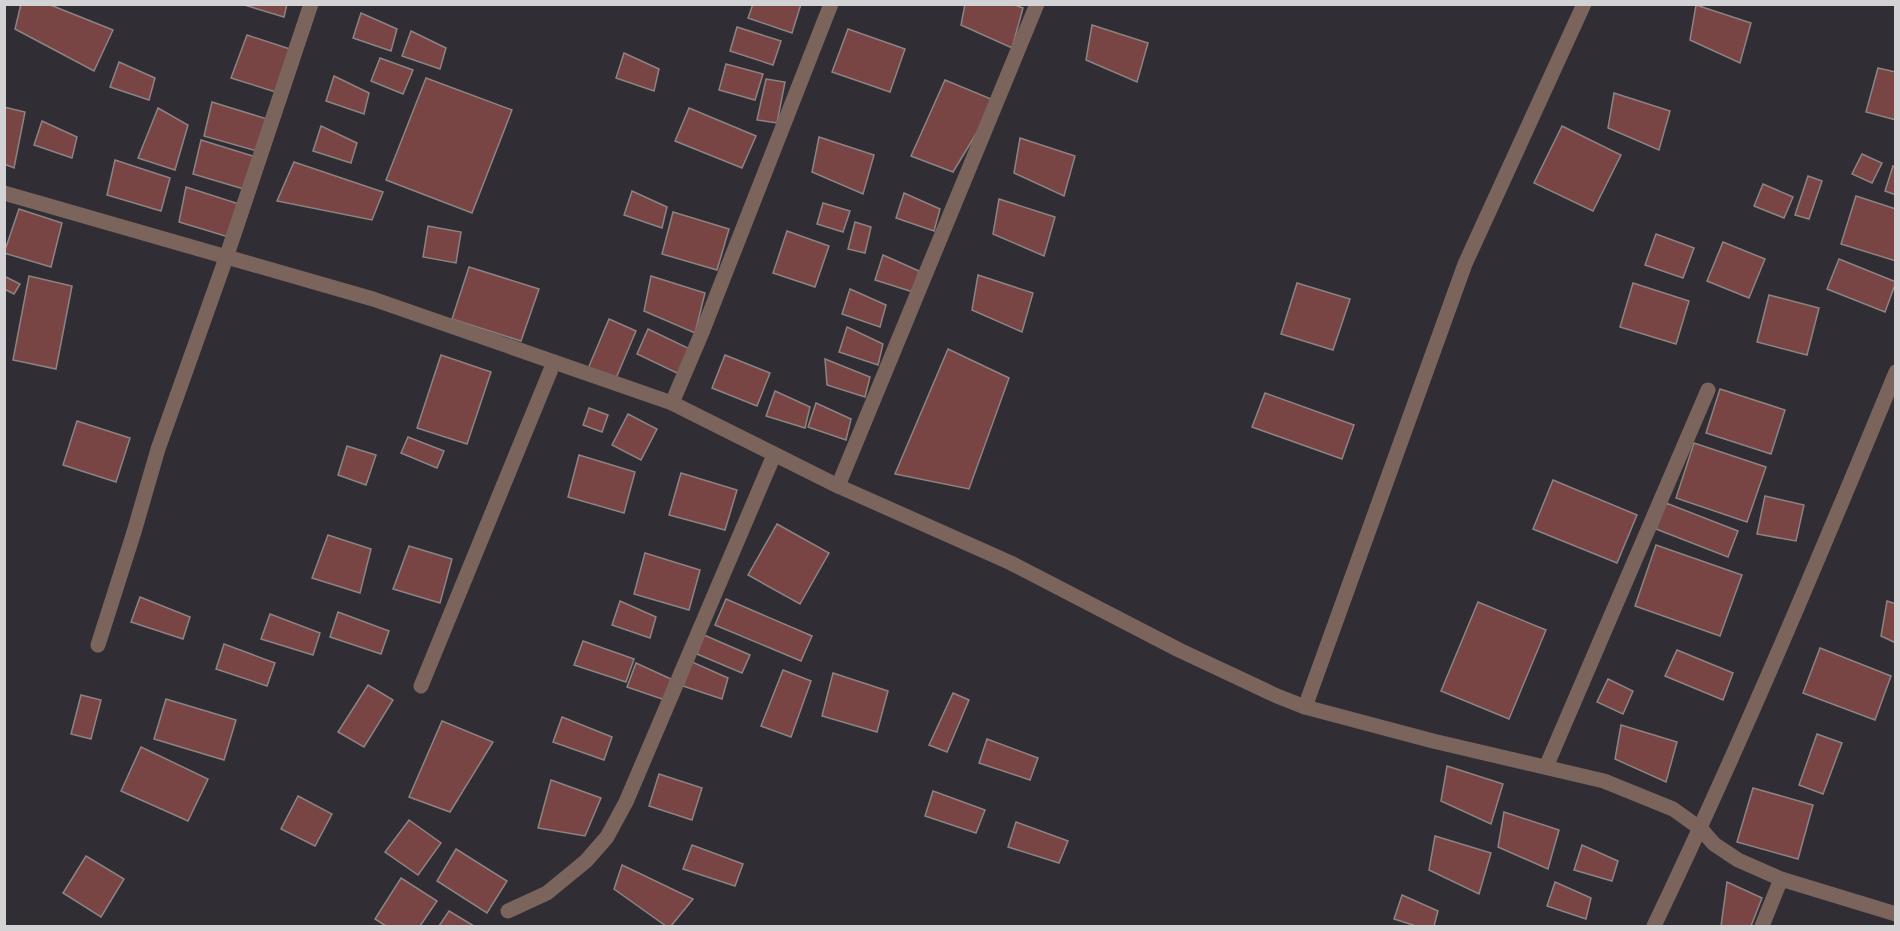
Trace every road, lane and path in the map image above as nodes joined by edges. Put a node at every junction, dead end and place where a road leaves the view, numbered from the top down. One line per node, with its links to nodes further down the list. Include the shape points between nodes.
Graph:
1 (311, 4): 6 (street)
2 (831, 4): 10 (street)
3 (1037, 4): 12 (street)
4 (1584, 4): 15 (street, via 1465,264)
5 (4, 193): 6 (street)
6 (226, 258): 7 (street, via 373,299); 13 (street, via 158,448)
7 (554, 362): 10 (street); 14 (street)
8 (1896, 372): 17 (street)
9 (1708, 390): 16 (street)
10 (672, 403): 11 (street)
11 (774, 455): 12 (street); 19 (street, via 626,802 607,837 586,861 547,893)
12 (838, 486): 15 (street, via 1011,564 1179,650)
13 (98, 645)
14 (421, 686)
15 (1305, 707): 16 (street)
16 (1546, 767): 17 (street, via 1604,781 1673,809)
17 (1701, 829): 18 (street, via 1714,844 1738,860); 21 (street)
18 (1780, 879): 20 (street); 22 (street)
19 (508, 911)
20 (1896, 914)
21 (1654, 927)
22 (1762, 927)

